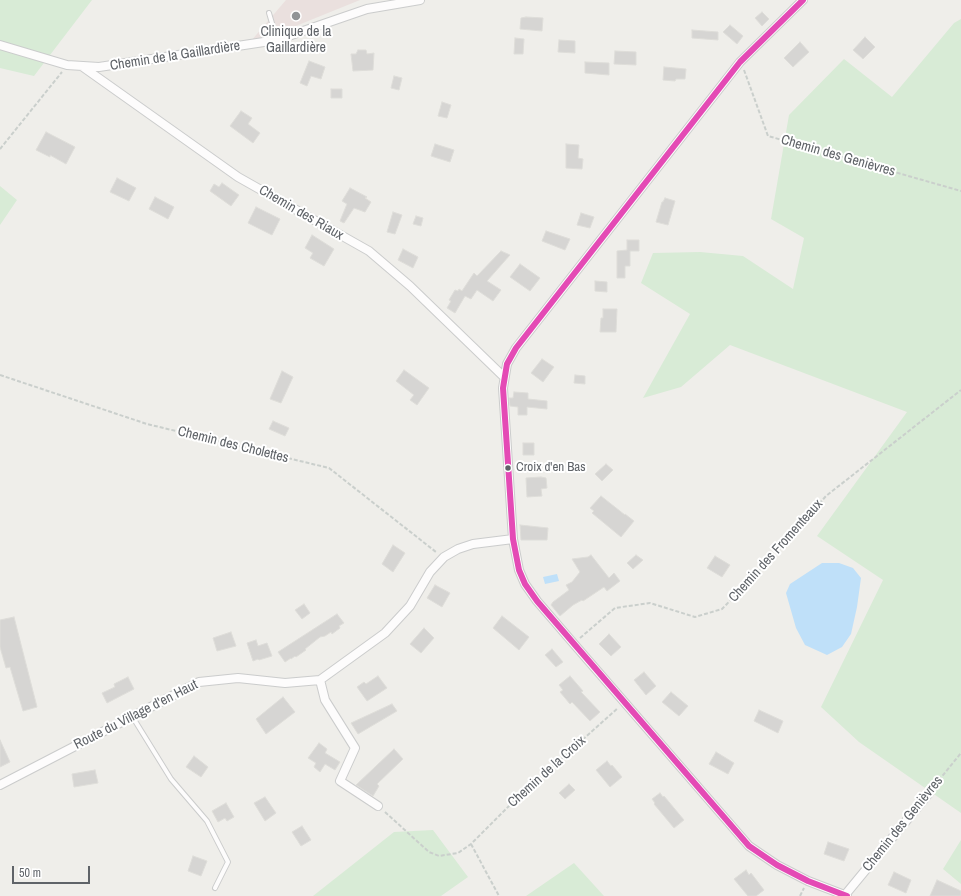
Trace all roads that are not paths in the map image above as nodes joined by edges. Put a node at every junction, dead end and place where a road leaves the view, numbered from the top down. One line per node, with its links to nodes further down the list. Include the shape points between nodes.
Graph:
1 (420, 0): 4 (street, Chemin de la Gaillardière, via 367,9)
2 (803, 0): 7 (street, via 740,62 516,348)
3 (269, 13): 4 (lane)
4 (277, 40): 6 (street, Chemin de la Gaillardière, via 99,67)
5 (0, 45): 6 (street, Chemin de la Gaillardière, via 67,65)
6 (83, 67): 7 (street, Chemin des Riaux, via 238,177 369,252 410,286)
7 (504, 376): 8 (street)
8 (513, 540): 9 (street, via 473,544 458,549 444,558 430,572 410,606 385,633); 15 (street, via 519,570 537,601 750,846 777,865)
9 (320, 680): 10 (street, Route du Village d'en Haut, via 285,683 238,678 199,682); 13 (street, via 325,700 355,748 340,781)
10 (132, 716): 11 (street, Route du Village d'en Haut); 14 (lane, via 171,779 207,821 228,862)
11 (0, 785)
12 (930, 792): 15 (street, Chemin des Genièvres)
13 (378, 806)
14 (215, 888)
15 (846, 896)

